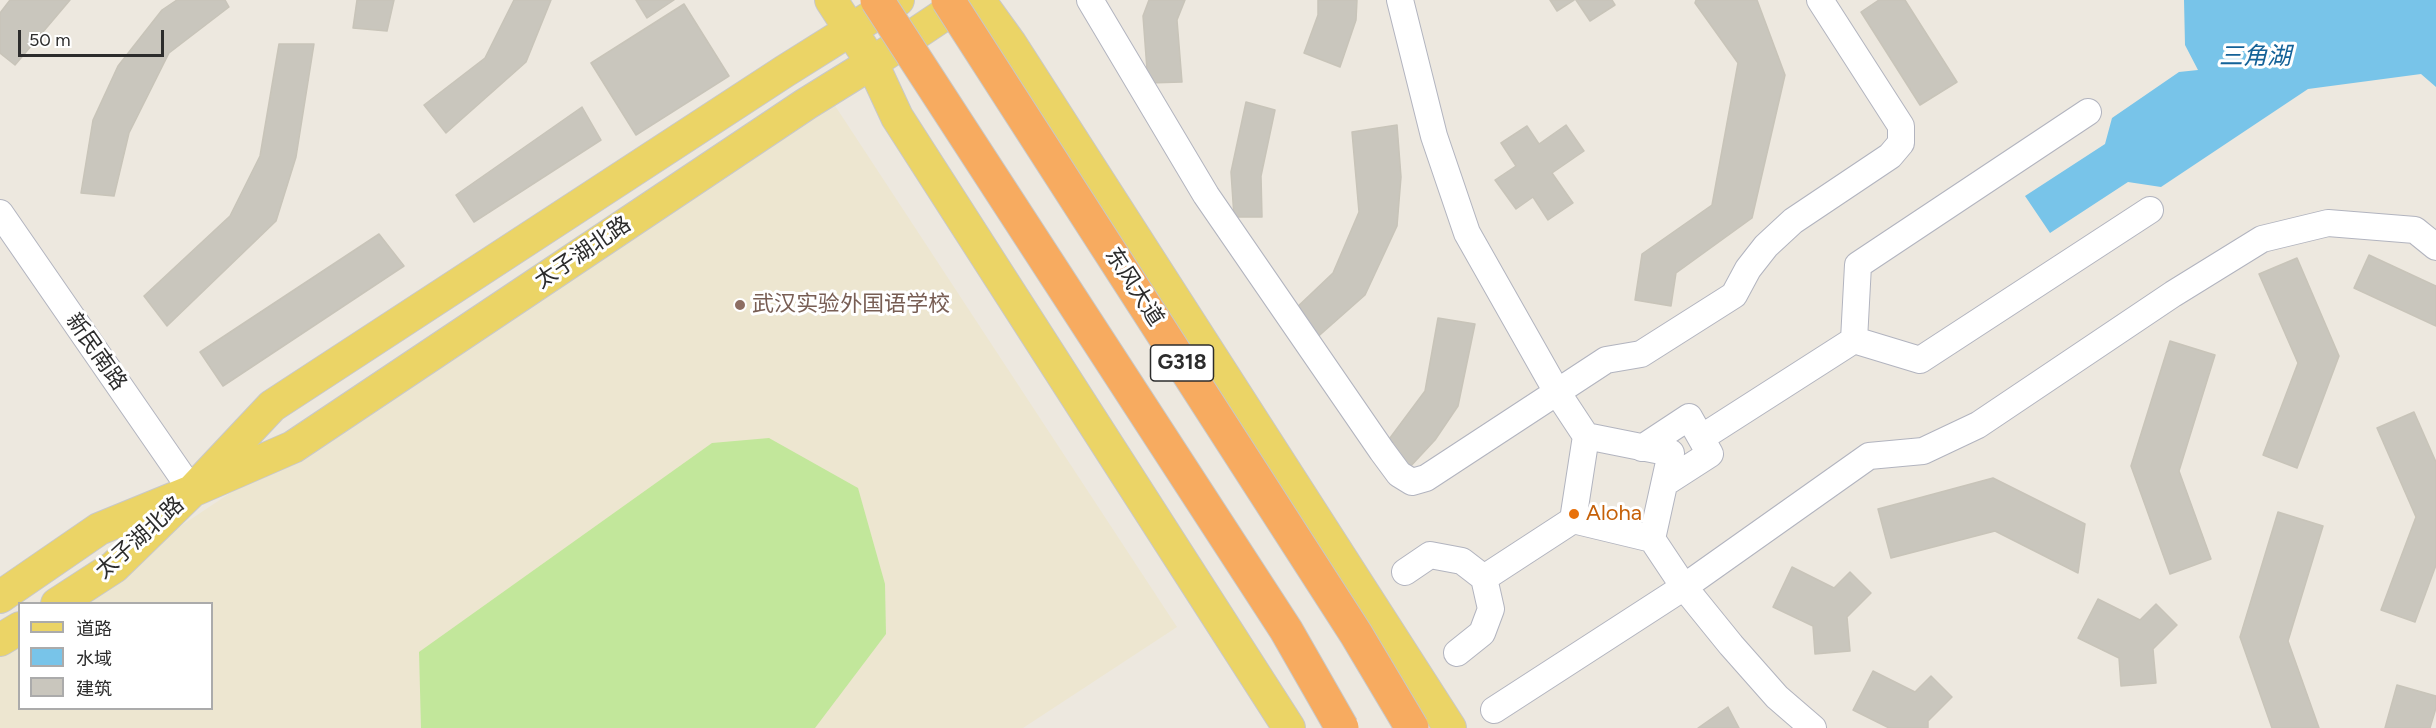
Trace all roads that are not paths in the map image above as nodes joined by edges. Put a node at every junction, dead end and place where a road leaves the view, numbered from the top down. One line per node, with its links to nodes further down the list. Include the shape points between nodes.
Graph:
1 (831, 0): 10 (main road)
2 (877, 0): 35 (highway, G318, bridge, via 1286,630)
3 (898, 0): 10 (main road, 太子湖北路)
4 (948, 0): 36 (highway, 东风大道 / G318, bridge, via 1356,634)
5 (966, 0): 11 (main road, 太子湖北路)
6 (979, 0): 37 (main road)
7 (1090, 0): 17 (street, via 1206,195 1399,474 1412,482 1426,478)
8 (1400, 0): 17 (street, via 1434,136 1467,233)
9 (1820, 0): 17 (street, via 1901,126 1901,143 1890,156 1793,221 1766,246 1734,295 1641,354 1606,360)
10 (850, 29): 11 (main road); 22 (main road, 太子湖北路, via 272,406)
11 (872, 63): 22 (main road, 太子湖北路, via 293,447); 34 (main road, via 897,117)
12 (2088, 112): 16 (street, via 1858,265)
13 (2150, 210): 16 (street, via 1920,360)
14 (0, 213): 22 (street, 新民南路)
15 (2436, 247): 27 (street, via 2415,230 2328,223 2262,239 1978,425 1923,451 1869,456)
16 (1854, 340): 19 (street)
17 (1557, 392): 18 (street)
18 (1586, 436): 20 (street); 23 (street)
19 (1701, 438): 20 (street, via 1689,417); 21 (street, via 1710,454)
20 (1642, 448): 21 (street, via 1671,453)
21 (1665, 483): 24 (street)
22 (192, 491): 28 (main road, 太子湖北路, via 99,529); 29 (main road, 太子湖北路, via 114,567)
23 (1573, 520): 24 (street); 26 (street)
24 (1652, 539): 27 (street)
25 (1405, 572): 26 (street, via 1430,555 1462,561)
26 (1484, 578): 32 (street, via 1491,609 1482,633)
27 (1684, 587): 33 (street); 38 (street, via 1776,697)
28 (0, 597)
29 (59, 602)
30 (18, 629): 31 (main road)
31 (0, 640)
32 (1457, 653)
33 (1494, 710)
34 (1289, 728)
35 (1342, 728)
36 (1412, 728)
37 (1450, 728)
38 (1813, 728)

